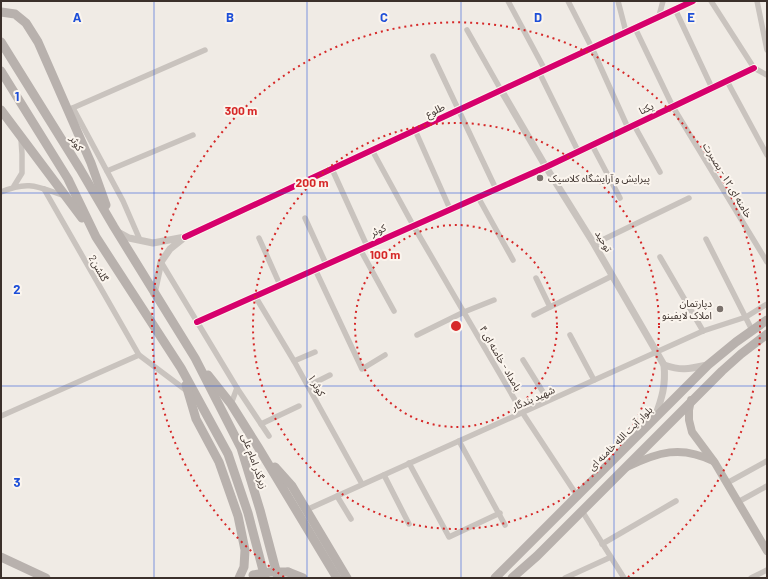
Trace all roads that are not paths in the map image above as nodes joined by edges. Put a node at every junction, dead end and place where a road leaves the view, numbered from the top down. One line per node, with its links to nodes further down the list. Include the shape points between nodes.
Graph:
1 (508, 1): 21 (street)
2 (568, 1): 15 (street)
3 (618, 1): 13 (street)
4 (663, 1): 10 (street)
5 (693, 1): 8 (street, طلوع)
6 (711, 1): 19 (street)
7 (757, 1): 17 (street)
8 (675, 9): 10 (street, طلوع); 24 (street)
9 (1, 12): 27 (main road, via 15,14 26,23 38,42)
10 (659, 16): 11 (street, طلوع)
11 (635, 28): 13 (street, طلوع); 26 (street, خامنه ای ۱۲ - بصیرت)
12 (467, 30): 25 (street)
13 (626, 32): 15 (street, طلوع)
14 (1, 42): 53 (main road, کوثر)
15 (592, 48): 21 (street, طلوع); 30 (street)
16 (205, 50): 27 (street)
17 (767, 50)
18 (433, 56): 29 (street)
19 (754, 68): 22 (street); 23 (street, یکتا)
20 (1, 71): 54 (main road, via 68,179)
21 (542, 71): 25 (street, طلوع); 36 (street)
22 (767, 76)
23 (727, 81): 24 (street, یکتا); 37 (street)
24 (712, 88): 26 (street, یکتا)
25 (501, 90): 29 (street, طلوع); 38 (street, توحید)
26 (673, 107): 30 (street, یکتا); 65 (street, خامنه ای ۱۲ - بصیرت)
27 (70, 109): 40 (street); 53 (main road)
28 (1, 110): 33 (main road)
29 (458, 110): 31 (street, طلوع); 44 (street)
30 (631, 126): 34 (street, یکتا); 41 (street)
31 (415, 130): 35 (street, طلوع); 50 (street)
32 (193, 135): 40 (street)
33 (21, 137): 42 (street, via 22,173); 46 (main road)
34 (592, 145): 36 (street, یکتا); 48 (street)
35 (372, 150): 39 (street, طلوع); 52 (street, بامداد - خامنه ای ۴)
36 (578, 151): 38 (street, یکتا)
37 (767, 155)
38 (546, 167): 44 (street, کوثر); 59 (street, توحید)
39 (332, 169): 55 (street, طلوع); 60 (street)
40 (107, 171): 58 (street)
41 (660, 172)
42 (14, 186): 43 (street, via 32,185); 45 (street)
43 (44, 189): 46 (street); 89 (street, گلشن2)
44 (496, 189): 47 (street, کوثر)
45 (1, 192)
46 (67, 197): 54 (main road)
47 (478, 197): 50 (street, کوثر); 63 (street)
48 (620, 198)
49 (689, 198): 59 (street)
50 (450, 209): 52 (street, کوثر)
51 (305, 218): 66 (street)
52 (414, 226): 60 (street, کوثر); 77 (street, بامداد - خامنه ای ۴)
53 (115, 229): 58 (street, via 129,238); 71 (main road, کوثر)
54 (96, 237): 96 (main road)
55 (185, 237): 58 (street, via 153,243); 64 (street, via 170,249)
56 (260, 238): 70 (street)
57 (706, 239): 79 (street)
58 (140, 240)
59 (594, 244): 68 (street, توحید)
60 (366, 246): 61 (street, کوثر)
61 (360, 249): 66 (street, کوثر); 76 (street)
62 (660, 257): 83 (street)
63 (512, 260)
64 (161, 262): 71 (street); 81 (street)
65 (767, 262)
66 (326, 264): 67 (street, کوثر)
67 (315, 269): 70 (street, کوثر); 90 (street, via 362,369)
68 (612, 276): 75 (street); 88 (street, توحید)
69 (536, 278): 75 (street)
70 (280, 285): 72 (street, کوثر)
71 (154, 294): 91 (main road, کوثر)
72 (255, 296): 81 (street, کوثر); 93 (street, کوثر ۱)
73 (494, 300): 77 (street)
74 (767, 304): 79 (street, شهید بندگار)
75 (550, 307): 78 (street)
76 (394, 311)
77 (464, 312): 85 (street); 106 (street, بامداد - خامنه ای ۴)
78 (534, 315)
79 (746, 317): 82 (street); 83 (street, شهید بندگار)
80 (767, 320): 82 (main road, بلوار آیت الله خامنه ای)
81 (197, 322): 100 (street)
82 (752, 330): 95 (main road, بلوار آیت الله خامنه ای)
83 (703, 331): 88 (street, شهید بندگار)
84 (767, 334): 103 (main road, via 740,354)
85 (417, 335)
86 (570, 335): 98 (street)
87 (315, 352): 93 (street)
88 (656, 352): 94 (street, توحید); 98 (street, شهید بندگار)
89 (140, 355): 101 (street); 107 (street)
90 (384, 355)
91 (195, 358): 104 (main road); 143 (main road, زیرگذر امام علی, via 241,448)
92 (523, 360): 102 (street)
93 (294, 361): 99 (street, کوثر ۱)
94 (664, 364): 95 (street, via 688,370); 108 (street, via 663,396)
95 (708, 365): 108 (main road, بلوار آیت الله خامنه ای)
96 (180, 368): 101 (main road); 142 (main road, via 228,454 248,513)
97 (330, 375): 99 (street)
98 (594, 380): 102 (street, شهید بندگار)
99 (308, 386): 119 (street, کوثر ۱)
100 (237, 388): 104 (street); 109 (street)
101 (187, 391): 141 (main road, via 196,419 219,462 238,516 245,550 244,567)
102 (548, 400): 106 (street, شهید بندگار)
103 (692, 400): 114 (main road, via 689,420 692,432); 116 (main road)
104 (230, 404): 112 (main road)
105 (299, 406): 109 (street)
106 (522, 412): 111 (street, شهید بندگار); 122 (street, بامداد - خامنه ای ۴)
107 (1, 416)
108 (655, 419): 122 (main road, بلوار آیت الله خامنه ای)
109 (261, 424): 110 (street)
110 (269, 436)
111 (459, 441): 115 (street, شهید بندگار); 127 (street)
112 (258, 447): 125 (main road, via 292,486); 136 (main road)
113 (767, 461): 118 (street)
114 (715, 462): 116 (main road, via 696,454 669,451); 118 (main road)
115 (409, 463): 117 (street, شهید بندگار); 127 (street, via 449,537)
116 (623, 469): 126 (main road)
117 (384, 475): 119 (street, شهید بندگار); 129 (street)
118 (727, 483): 124 (main road)
119 (362, 484): 121 (street, شهید بندگار)
120 (767, 486): 124 (street)
121 (337, 496): 125 (street, شهید بندگار); 128 (street)
122 (578, 496): 147 (main road, بلوار آیت الله خامنه ای)
123 (676, 501): 131 (street)
124 (738, 502): 133 (main road)
125 (306, 510): 132 (main road)
126 (582, 511): 131 (street); 148 (main road)
127 (500, 513): 130 (street)
128 (351, 520)
129 (409, 524)
130 (505, 525)
131 (602, 544): 135 (street)
132 (327, 545): 136 (main road); 146 (main road)
133 (767, 551)
134 (1, 557): 140 (main road)
135 (611, 557): 139 (street); 149 (street)
136 (327, 562): 145 (main road)
137 (767, 570): 150 (street)
138 (250, 576): 144 (main road, bridge, via 288,572)
139 (568, 577)
140 (46, 578)
141 (239, 578)
142 (265, 578)
143 (278, 578)
144 (303, 578)
145 (337, 578)
146 (348, 578)
147 (495, 578)
148 (512, 578)
149 (624, 578)
150 (751, 578)

